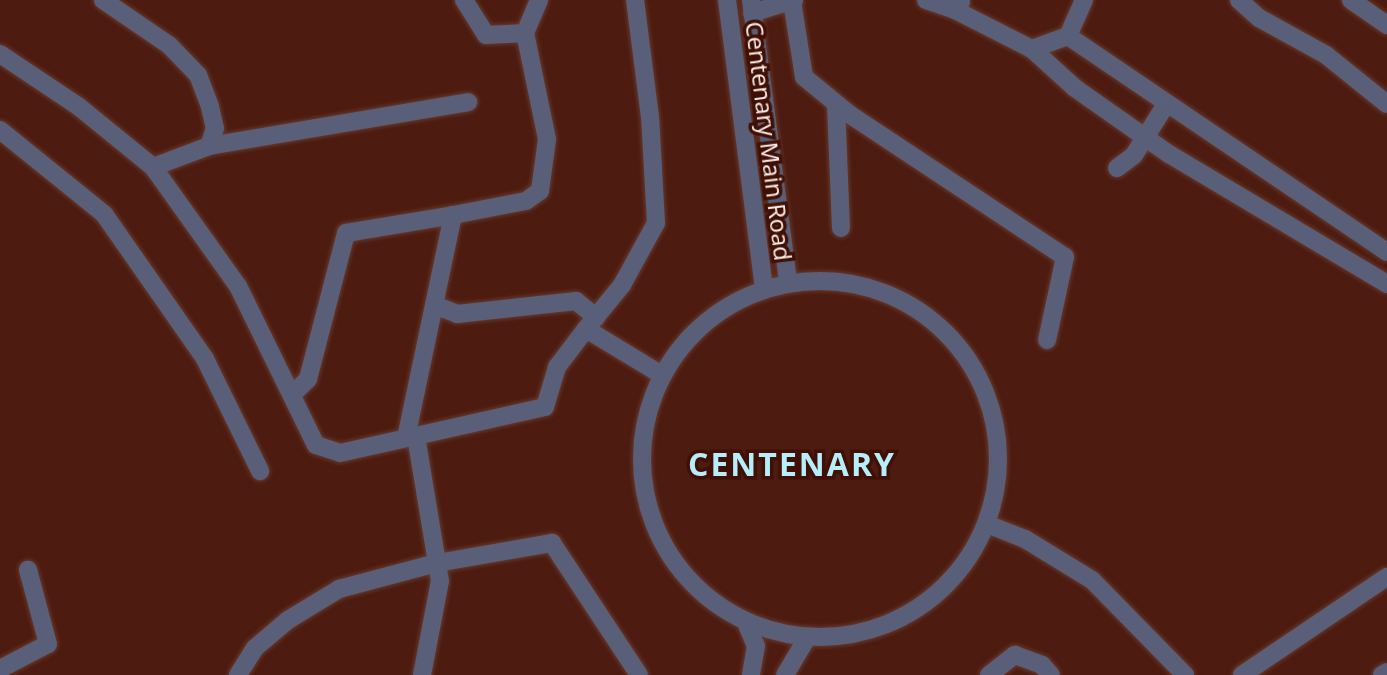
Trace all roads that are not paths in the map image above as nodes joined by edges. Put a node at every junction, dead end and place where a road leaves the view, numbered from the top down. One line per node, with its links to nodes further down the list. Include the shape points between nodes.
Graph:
1 (103, 0): 25 (street, via 169,45 198,75 215,128)
2 (464, 0): 15 (street, via 486,35)
3 (539, 0): 15 (street)
4 (635, 0): 35 (street, via 656,223 622,285)
5 (727, 0): 33 (street, Centenary Main Road)
6 (793, 0): 11 (street); 20 (street, via 804,77)
7 (926, 0): 12 (street)
8 (1084, 0): 16 (street)
9 (1239, 0): 21 (street, via 1259,18 1326,55)
10 (1351, 0): 14 (street)
11 (774, 4): 13 (street)
12 (959, 5): 17 (street)
13 (752, 7): 31 (street, Centenary Main Road)
14 (1387, 25)
15 (525, 33): 28 (street, via 547,139 540,191 526,201)
16 (1068, 36): 17 (street); 22 (street)
17 (1032, 49): 24 (street, via 1075,88)
18 (0, 54): 26 (street, via 78,106)
19 (468, 102): 25 (street)
20 (836, 104): 29 (street); 36 (street, via 1065,257)
21 (1387, 104)
22 (1165, 106): 24 (street); 30 (street)
23 (0, 130): 40 (street, via 104,214 205,359)
24 (1143, 136): 27 (street, via 1134,155); 32 (street)
25 (209, 146): 26 (street)
26 (153, 167): 38 (street, via 238,286)
27 (1117, 168)
28 (453, 215): 34 (street); 38 (street, via 346,233 308,379)
29 (841, 228)
30 (1387, 252)
31 (788, 282): 33 (street, Centenary Main Road); 41 (street, Centenary Main Road, via 830,279 871,287 910,304 961,351 989,400 998,441 997,483)
32 (1387, 284)
33 (764, 288): 37 (street, Centenary Main Road, via 723,308 688,337)
34 (434, 305): 35 (street, via 457,314 576,301); 39 (street)
35 (591, 323): 37 (street); 39 (street, via 557,367 545,407)
36 (1047, 340)
37 (662, 375): 45 (street, Centenary Main Road, via 646,417 642,463 649,508 667,550 695,586)
38 (294, 393): 39 (street, via 316,445 327,453)
39 (411, 437): 42 (street)
40 (260, 471)
41 (987, 524): 46 (street, Centenary Main Road, via 949,583 905,617 866,633); 55 (street, via 1025,539 1092,580)
42 (437, 563): 49 (street, via 339,589 255,648); 50 (street, via 440,581); 51 (street, via 552,543)
43 (28, 570): 47 (street, via 48,644)
44 (1387, 577): 56 (street)
45 (747, 625): 46 (street, Centenary Main Road); 52 (street, via 756,646)
46 (807, 638): 53 (street)
47 (0, 669)
48 (1044, 672): 54 (street, via 1015,655)
49 (238, 675)
50 (422, 675)
51 (639, 675)
52 (751, 675)
53 (785, 675)
54 (989, 675)
55 (1185, 675)
56 (1242, 675)

